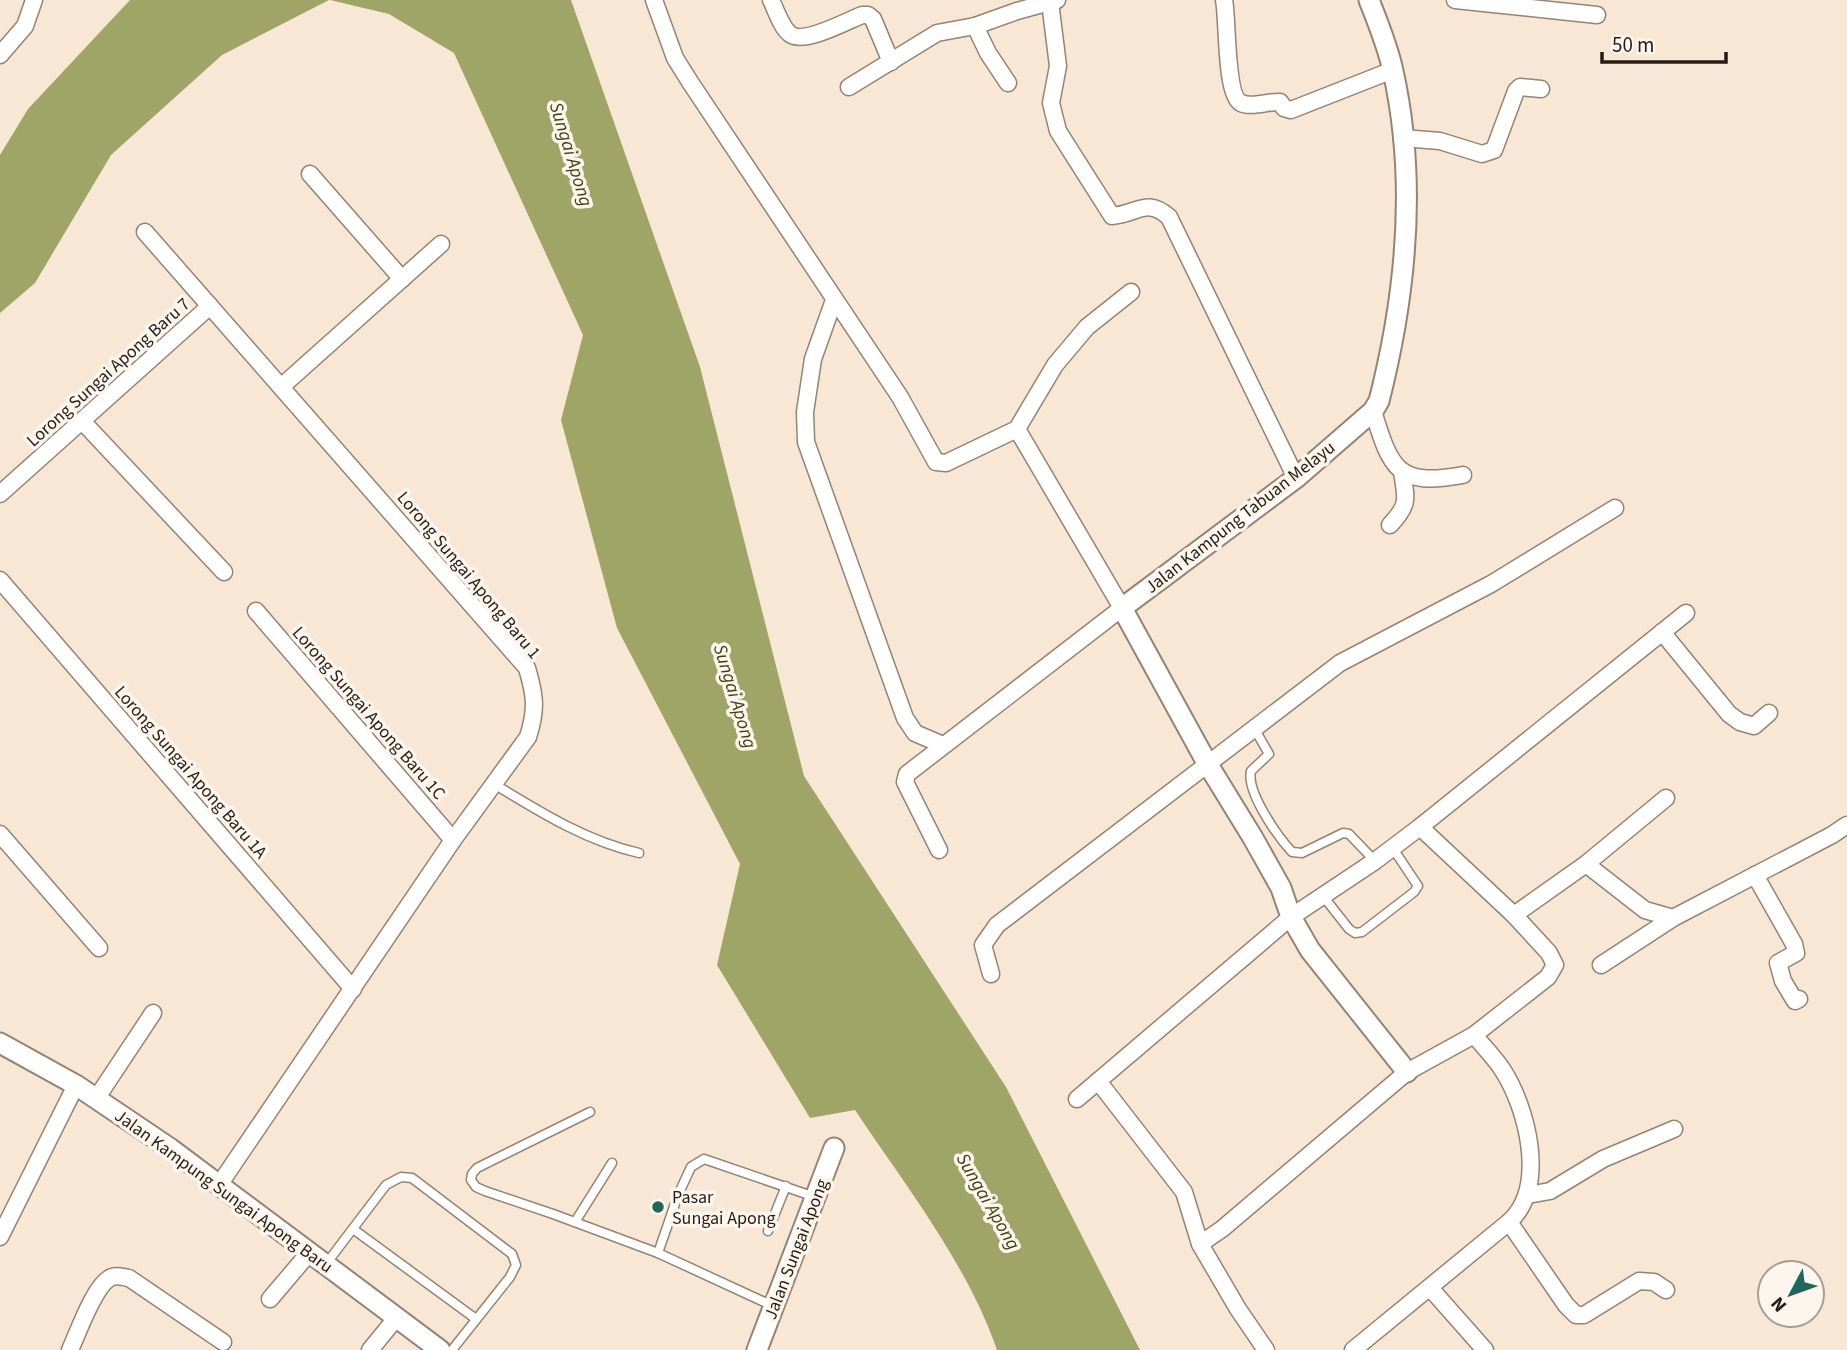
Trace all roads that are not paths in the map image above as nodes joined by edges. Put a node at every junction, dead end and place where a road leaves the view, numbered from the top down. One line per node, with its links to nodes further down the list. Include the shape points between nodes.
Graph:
1 (34, 0): 10 (street, via 25,26)
2 (654, 0): 22 (street, via 675,58)
3 (771, 0): 11 (street, via 785,29 798,38 868,15)
4 (1224, 0): 12 (street, via 1229,68 1239,102 1280,102 1291,110)
5 (1369, 0): 12 (street)
6 (1455, 0): 8 (street)
7 (1053, 1): 9 (street); 30 (street, via 1058,66 1051,103 1058,131 1112,216 1149,205 1169,217)
8 (1597, 15)
9 (975, 26): 11 (street, via 937,33); 13 (street)
10 (0, 55)
11 (891, 62): 14 (street)
12 (1393, 70): 16 (street)
13 (1008, 83)
14 (849, 87)
15 (1541, 89): 16 (street, via 1520,87 1516,91 1494,150 1482,154 1440,141)
16 (1402, 138): 25 (street, via 1406,188 1403,269 1384,379)
17 (310, 174): 20 (street)
18 (145, 232): 23 (street, Lorong Sungai Apong Baru 1)
19 (441, 244): 20 (street)
20 (402, 279): 24 (street)
21 (1131, 292): 27 (street, via 1087,327 1049,374)
22 (834, 300): 27 (street, via 900,397 936,462 946,463); 42 (street, via 813,359 805,412 806,442 905,718 915,733)
23 (210, 306): 24 (street, Lorong Sungai Apong Baru 1); 26 (street, Lorong Sungai Apong Baru 7)
24 (282, 387): 44 (street, Lorong Sungai Apong Baru 1, via 527,668 534,717 528,737)
25 (1373, 411): 28 (street, via 1384,446); 30 (street, Jalan Kampung Tabuan Melayu)
26 (82, 421): 31 (street, Lorong Sungai Apong Baru 7); 34 (street)
27 (1017, 429): 36 (street)
28 (1402, 472): 29 (street, via 1419,479); 33 (street, via 1403,511)
29 (1462, 475)
30 (1296, 478): 36 (street, Jalan Kampung Tabuan Melayu)
31 (0, 494)
32 (1615, 508): 41 (street, via 1491,584 1340,663)
33 (1390, 525)
34 (224, 572)
35 (0, 580): 65 (street, Lorong Sungai Apong Baru 1A)
36 (1122, 608): 42 (street, Jalan Kampung Tabuan Melayu); 43 (street)
37 (256, 611): 51 (street, Lorong Sungai Apong Baru 1C)
38 (1686, 613): 39 (street)
39 (1662, 632): 40 (street, via 1740,722 1754,726); 48 (street)
40 (1769, 713)
41 (1254, 727): 43 (street); 46 (lane, via 1269,754 1251,771 1251,784)
42 (943, 745): 53 (street, Jalan Kampung Tabuan Melayu, via 905,777)
43 (1207, 763): 50 (street); 64 (street, via 997,925 983,945)
44 (494, 784): 51 (street, Lorong Sungai Apong Baru 1); 54 (lane, via 545,816 609,846)
45 (1666, 798): 56 (street)
46 (1271, 825): 50 (lane); 55 (lane, via 1292,852 1302,853 1343,833)
47 (1847, 825): 57 (street)
48 (1420, 827): 52 (street); 59 (street)
49 (0, 834): 62 (street)
50 (1253, 838): 60 (street, via 1281,888)
51 (453, 840): 65 (street, Lorong Sungai Apong Baru 1)
52 (1392, 847): 55 (street); 58 (lane, via 1418,886 1362,932 1349,929)
53 (939, 850)
54 (639, 853)
55 (1375, 861): 58 (street)
56 (1586, 864): 59 (street); 61 (street, via 1646,910)
57 (1755, 875): 61 (street); 66 (street, via 1794,944 1796,953 1777,964 1789,994 1795,1001)
58 (1323, 896): 60 (street)
59 (1514, 915): 68 (street, via 1555,965 1548,977)
60 (1291, 917): 70 (street, via 1310,950); 71 (street)
61 (1673, 918): 63 (street)
62 (99, 948)
63 (1601, 965)
64 (990, 974)
65 (353, 989): 79 (street, Lorong Sungai Apong Baru 1)
66 (1799, 999)
67 (153, 1013): 73 (street)
68 (1474, 1035): 70 (street); 81 (street, via 1502,1069 1522,1109 1531,1164)
69 (0, 1043): 72 (street, Jalan Kampung Sungai Apong Baru)
70 (1407, 1072): 88 (street)
71 (1098, 1081): 74 (street); 88 (street, via 1184,1192)
72 (76, 1086): 73 (street, Jalan Kampung Sungai Apong Baru); 87 (street)
73 (96, 1099): 79 (street, Jalan Kampung Sungai Apong Baru)
74 (1077, 1099)
75 (590, 1112): 83 (lane, via 477,1168 471,1180 485,1191)
76 (1674, 1129): 81 (street, via 1602,1159 1550,1191)
77 (834, 1149): 82 (street, Jalan Sungai Apong)
78 (612, 1163): 83 (lane)
79 (219, 1185): 89 (street, Jalan Kampung Sungai Apong Baru)
80 (786, 1186): 82 (lane); 86 (lane); 90 (lane, via 704,1159 691,1167)
81 (1528, 1195): 84 (street)
82 (816, 1197): 95 (street, Jalan Sungai Apong)
83 (575, 1222): 90 (lane)
84 (1509, 1222): 92 (street); 93 (street, via 1576,1315 1584,1315 1639,1281 1654,1282)
85 (353, 1229): 91 (lane); 97 (lane); 97 (lane, via 386,1185 401,1177 412,1178 512,1254 516,1265 510,1277)
86 (768, 1231)
87 (1, 1233)
88 (1200, 1244): 104 (street)
89 (309, 1253): 91 (street, Jalan Kampung Sungai Apong Baru); 94 (street)
90 (658, 1253): 95 (lane)
91 (326, 1265): 96 (street, Jalan Kampung Sungai Apong Baru)
92 (1431, 1289): 105 (street); 106 (street)
93 (1666, 1290)
94 (270, 1299)
95 (774, 1307): 103 (street, Jalan Sungai Apong)
96 (397, 1318): 100 (street); 101 (street, Jalan Kampung Sungai Apong Baru)
97 (477, 1319): 102 (lane)
98 (223, 1342): 99 (street, via 129,1278 115,1275 106,1280 92,1302)
99 (70, 1350)
100 (370, 1350)
101 (440, 1350)
102 (452, 1350)
103 (757, 1350)
104 (1266, 1350)
105 (1353, 1350)
106 (1485, 1350)

